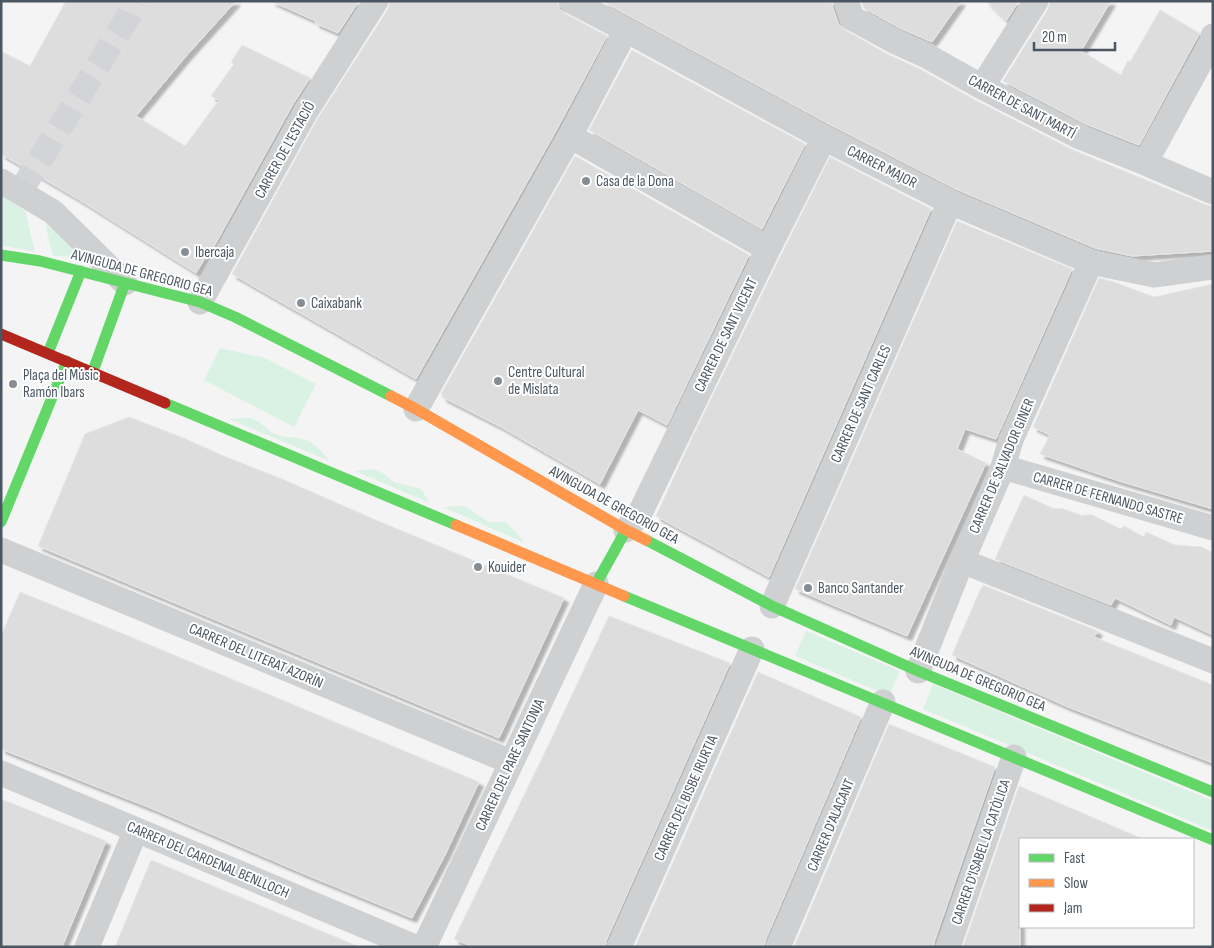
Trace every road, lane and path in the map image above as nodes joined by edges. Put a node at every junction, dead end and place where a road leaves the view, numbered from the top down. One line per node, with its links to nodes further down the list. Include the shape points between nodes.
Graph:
1 (376, 1): 20 (street, CARRER DE L'ESTACIÓ, via 306,111)
2 (846, 1): 7 (street, CARRER DE SANT MARTÍ, via 852,18)
3 (1036, 1): 7 (street)
4 (574, 2): 5 (street, CARRER MAJOR)
5 (626, 30): 8 (street); 9 (street, CARRER MAJOR)
6 (1213, 36): 10 (street)
7 (982, 87): 10 (street, CARRER DE SANT MARTÍ, via 1080,137)
8 (570, 136): 14 (street); 25 (street)
9 (824, 138): 13 (street, CARRER MAJOR); 14 (street, CARRER DE SANT VICENT)
10 (1145, 162): 12 (street, CARRER DE SANT MARTÍ)
11 (1, 181): 19 (street, via 53,212)
12 (1213, 192)
13 (950, 202): 16 (street, CARRER MAJOR); 33 (street, CARRER DE SANT CARLES)
14 (768, 249): 29 (street, CARRER DE SANT VICENT, via 640,513)
15 (1, 255): 18 (street, AVINGUDA DE GREGORIO GEA)
16 (1091, 262): 17 (street, CARRER MAJOR, via 1154,275); 26 (street, CARRER DE SALVADOR GINER)
17 (1213, 267)
18 (81, 271): 19 (street, AVINGUDA DE GREGORIO GEA); 22 (street)
19 (125, 282): 20 (street, AVINGUDA DE GREGORIO GEA); 24 (street)
20 (200, 302): 25 (street, AVINGUDA DE GREGORIO GEA)
21 (1, 334): 22 (street)
22 (48, 353): 23 (street)
23 (67, 361): 24 (street); 27 (street)
24 (92, 372): 32 (street)
25 (416, 409): 29 (street, AVINGUDA DE GREGORIO GEA)
26 (1003, 467): 28 (street, CARRER DE FERNANDO SASTRE); 31 (street, CARRER DE SALVADOR GINER)
27 (1, 522)
28 (1213, 528)
29 (626, 530): 32 (street); 33 (street, AVINGUDA DE GREGORIO GEA)
30 (1, 550): 39 (street, CARRER DEL LITERAT AZORÍN)
31 (962, 561): 35 (street); 36 (street, CARRER DE SALVADOR GINER)
32 (596, 584): 34 (street); 39 (street, CARRER DEL PARE SANTONJA)
33 (772, 606): 36 (street, AVINGUDA DE GREGORIO GEA)
34 (752, 649): 37 (street); 47 (street, CARRER DEL BISBE IRURTIA)
35 (1213, 661)
36 (915, 677): 41 (street, AVINGUDA DE GREGORIO GEA)
37 (896, 705): 38 (street); 48 (street, CARRER D'ALACANT)
38 (1014, 757): 43 (street); 49 (street, CARRER D'ISABEL LA CATÒLICA)
39 (511, 762): 46 (street, CARRER DEL PARE SANTONJA)
40 (1, 773): 42 (street, CARRER DEL CARDENAL BENLLOCH)
41 (1213, 792)
42 (136, 830): 44 (street); 45 (street, CARRER DEL CARDENAL BENLLOCH)
43 (1213, 840)
44 (87, 947)
45 (415, 947)
46 (424, 947)
47 (619, 947)
48 (778, 947)
49 (948, 947)

